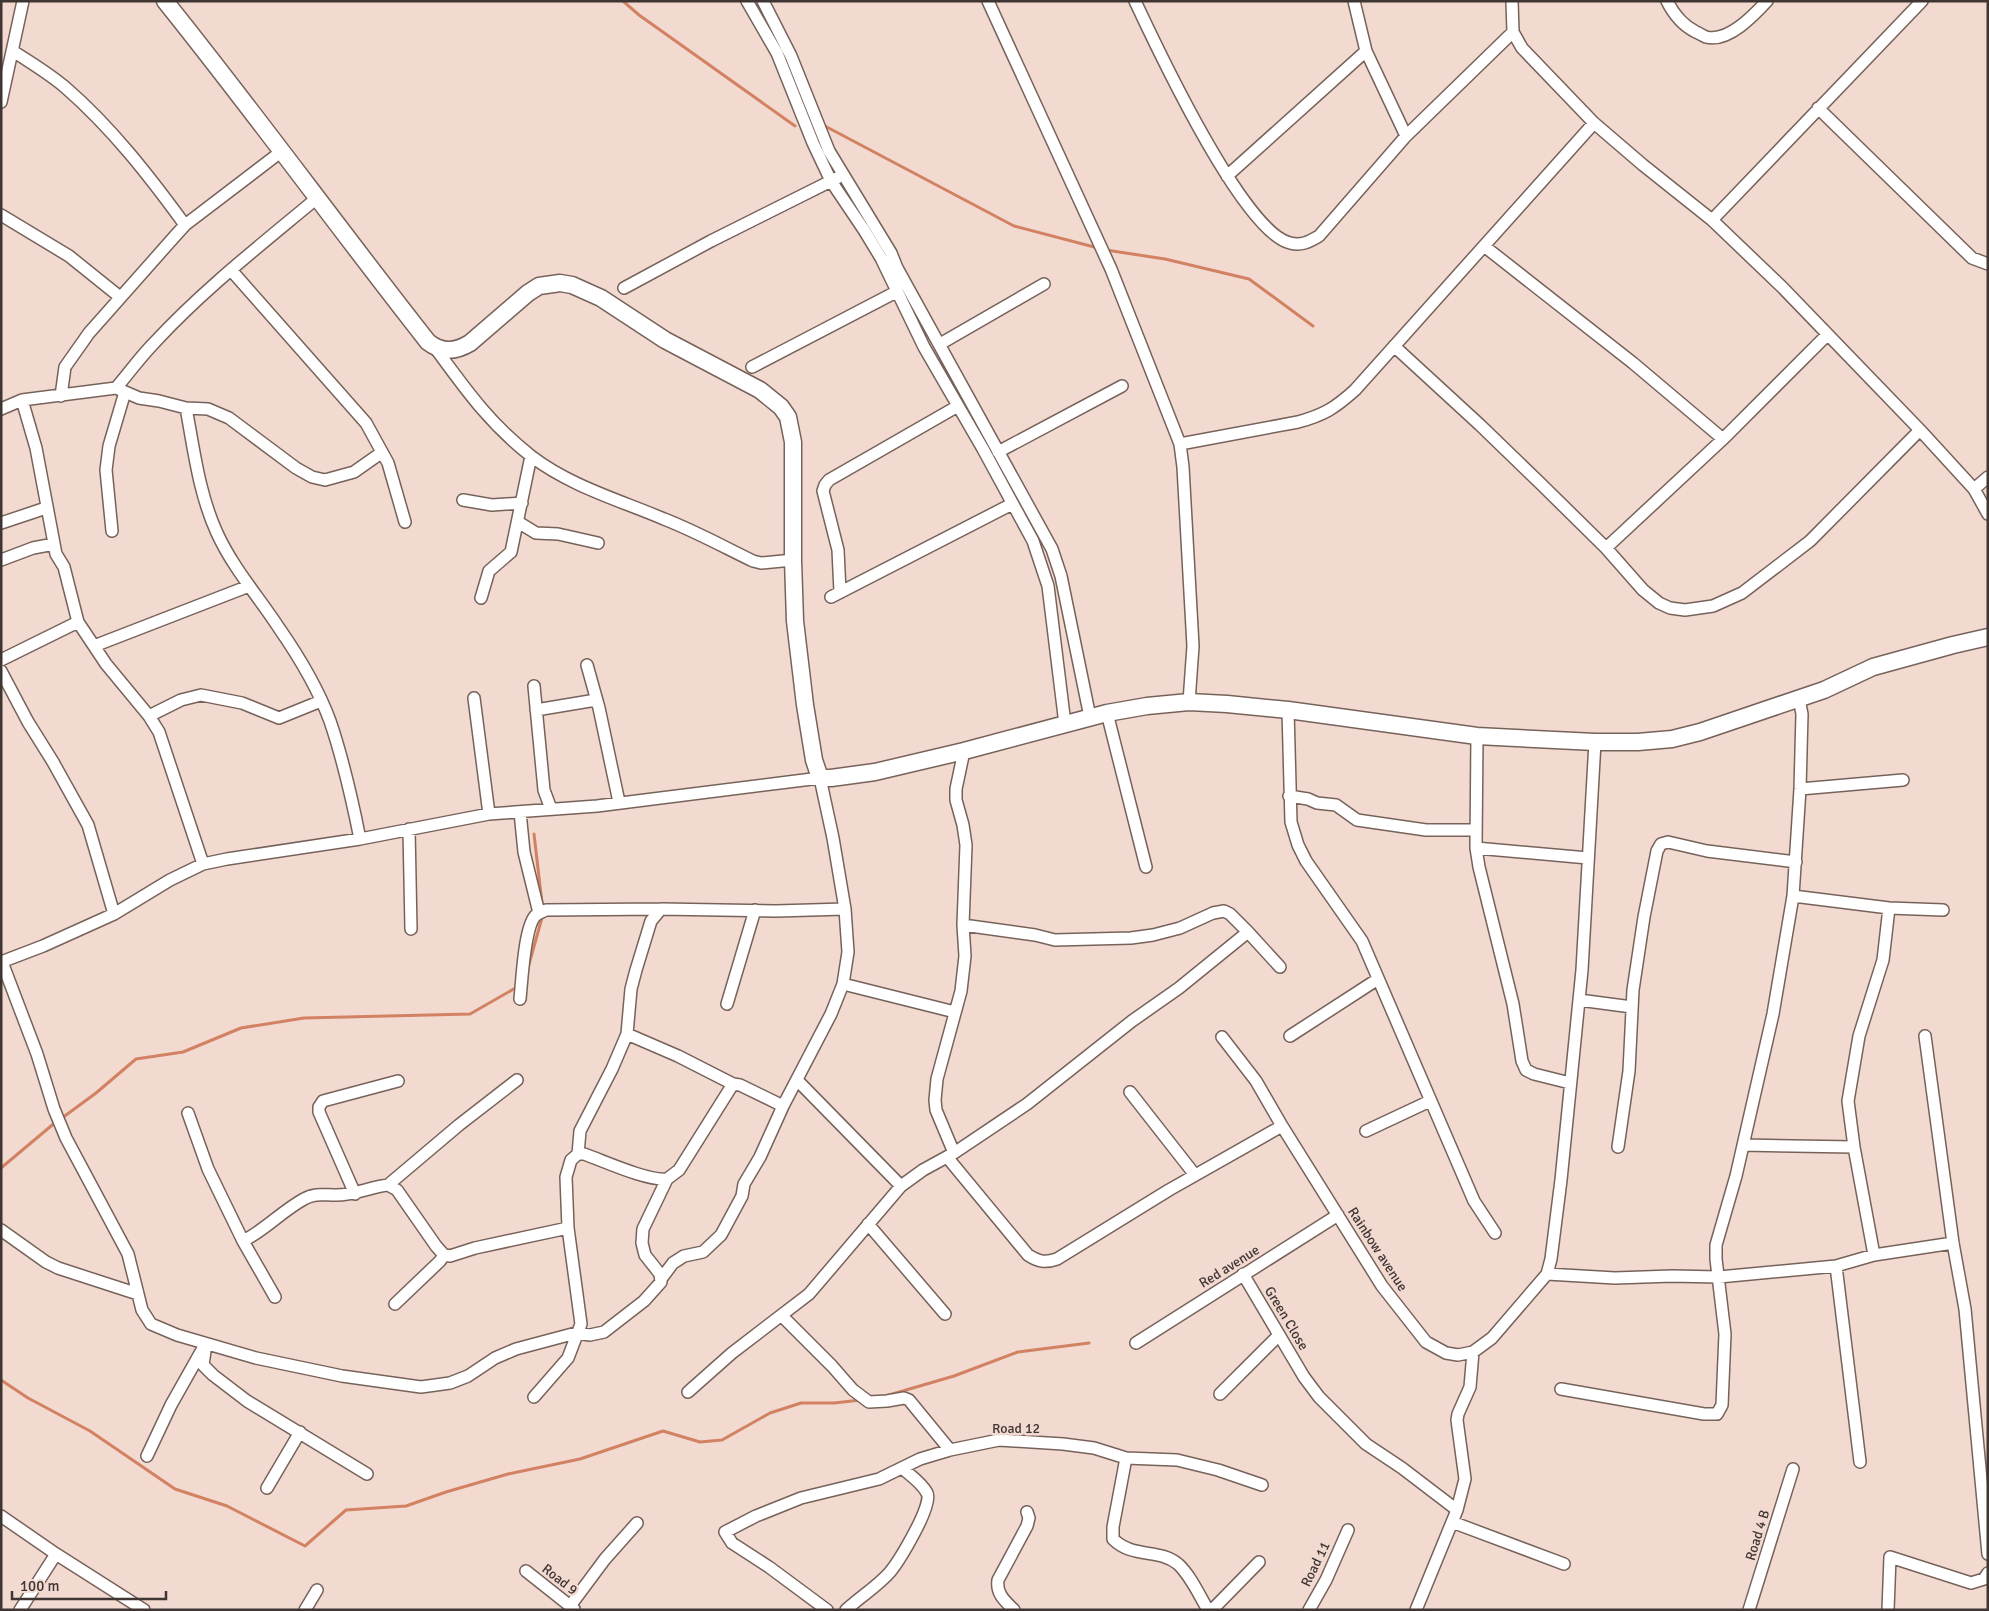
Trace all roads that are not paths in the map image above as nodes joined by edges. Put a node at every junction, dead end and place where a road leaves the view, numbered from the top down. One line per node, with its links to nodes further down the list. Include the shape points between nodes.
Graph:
1 (23, 1): 13 (street)
2 (165, 1): 19 (street)
3 (763, 1): 20 (street, via 791,56 819,130)
4 (988, 1): 48 (street, via 1111,269)
5 (1135, 1): 21 (street, via 1192,117)
6 (1354, 1): 14 (street)
7 (1512, 1): 12 (street)
8 (1667, 1): 9 (street, via 1674,14 1689,28 1707,37 1723,36 1747,22)
9 (1767, 1)
10 (1922, 1): 16 (street)
11 (751, 3): 22 (street, via 777,53)
12 (1512, 32): 17 (street, via 1522,48); 18 (street)
13 (13, 50): 15 (street); 26 (street, via 68,89 150,176)
14 (1366, 51): 18 (street); 21 (street)
15 (1, 102)
16 (1818, 108): 25 (street); 28 (street, via 1972,258)
17 (1594, 123): 25 (street); 27 (street)
18 (1406, 136): 21 (street, via 1319,236 1306,244 1290,243 1278,237 1259,219)
19 (282, 151): 23 (street); 26 (street)
20 (843, 175): 22 (street); 35 (street, via 891,253)
21 (1227, 176)
22 (831, 181): 31 (street); 32 (street, via 881,258)
23 (317, 198): 29 (street); 37 (street)
24 (1, 215): 33 (street, via 69,256)
25 (1712, 220): 34 (street)
26 (185, 225): 33 (street)
27 (1484, 246): 36 (street); 47 (street, via 1634,363)
28 (1988, 264)
29 (231, 270): 40 (street, via 154,342); 50 (street, via 366,423)
30 (1044, 284): 35 (street)
31 (624, 288)
32 (896, 292): 38 (street); 43 (street)
33 (120, 297): 41 (street, via 65,367)
34 (1827, 335): 46 (street); 47 (street)
35 (940, 344): 49 (street)
36 (1394, 346): 48 (street, via 1355,390 1333,409 1314,418); 65 (street)
37 (436, 349): 51 (street, via 479,407); 67 (street, via 459,349 528,293 539,286 560,283 601,298 665,340 760,390 781,407 792,431)
38 (752, 367)
39 (1122, 386): 49 (street)
40 (121, 390): 41 (street); 45 (street, via 139,398); 62 (street, via 106,470)
41 (61, 396): 42 (street)
42 (22, 400): 44 (street); 57 (street, via 36,448)
43 (958, 406): 56 (street); 56 (street, via 824,485 840,561 835,595)
44 (1, 408)
45 (186, 408): 50 (street, via 208,408 219,412 296,468 326,480 354,472); 68 (street, via 205,501 216,532)
46 (1920, 430): 53 (street); 65 (street, via 1810,541 1742,594 1713,606 1685,610 1658,603)
47 (1723, 439): 65 (street)
48 (1180, 444): 81 (street, via 1193,646)
49 (998, 452): 86 (street, via 1052,549 1061,576)
50 (382, 453): 59 (street)
51 (531, 456): 55 (street); 67 (street, via 560,476 673,522 753,560)
52 (1988, 477): 53 (street)
53 (1974, 489): 58 (street)
54 (463, 500): 55 (street, via 492,505)
55 (522, 503): 60 (street)
56 (1012, 504): 87 (street, via 1033,542 1048,586)
57 (46, 508): 61 (street); 64 (street)
58 (1988, 514)
59 (405, 522)
60 (518, 522): 63 (street, via 536,533 558,534); 69 (street, via 511,552 489,570)
61 (1, 523)
62 (112, 531)
63 (598, 543)
64 (54, 544): 66 (street); 70 (street, via 64,567)
65 (1606, 548)
66 (1, 560)
67 (793, 560): 91 (street, via 805,705)
68 (249, 586): 72 (street); 80 (street, via 280,628)
69 (481, 598)
70 (78, 622): 72 (street); 73 (street)
71 (1988, 638): 78 (street, via 1873,667)
72 (94, 646): 85 (street)
73 (1, 660)
74 (587, 665): 79 (street)
75 (1, 671): 114 (street, via 88,825)
76 (534, 686): 82 (street)
77 (474, 698): 98 (street)
78 (1799, 699): 89 (street, via 1672,739); 93 (street, via 1802,714)
79 (596, 700): 82 (street); 95 (street)
80 (321, 701): 85 (street, via 279,718 242,703 201,695 181,700); 101 (street, via 349,788)
81 (1189, 702): 83 (street); 84 (street)
82 (536, 710): 96 (street, via 544,790)
83 (1288, 710): 88 (street); 94 (street)
84 (1107, 714): 86 (street); 106 (street)
85 (150, 716): 105 (street)
86 (1090, 717): 87 (street)
87 (1065, 724): 90 (street)
88 (1477, 736): 89 (street); 100 (street)
89 (1595, 742): 103 (street)
90 (964, 751): 91 (street, via 875,772); 115 (street, via 956,789 966,845)
91 (820, 778): 95 (street); 108 (street)
92 (1903, 780): 93 (street)
93 (1800, 789): 104 (street)
94 (1289, 796): 100 (street, via 1336,806 1357,820 1426,830); 120 (street, via 1291,822 1298,845 1362,941)
95 (619, 802): 96 (street)
96 (551, 809): 97 (street)
97 (520, 812): 98 (street); 113 (street, via 524,852)
98 (489, 814): 99 (street)
99 (409, 829): 101 (street); 116 (street)
100 (1476, 830): 102 (street)
101 (360, 839): 105 (street)
102 (1476, 848): 103 (street); 134 (street, via 1513,1004 1522,1061 1526,1070 1534,1074)
103 (1588, 858): 123 (street)
104 (1796, 862): 107 (street); 125 (street, via 1706,851 1668,842 1661,844 1644,917)
105 (203, 864): 114 (street)
106 (1146, 867)
107 (1793, 896): 109 (street); 142 (street, via 1773,1014)
108 (845, 908): 111 (street); 121 (street, via 848,952)
109 (1889, 908): 112 (street); 144 (street, via 1883,960 1863,1022 1850,1081 1848,1101)
110 (661, 909): 111 (street); 113 (street, via 556,909); 127 (street, via 651,921 636,970)
111 (755, 910): 124 (street)
112 (1943, 910)
113 (539, 913): 122 (street, via 528,937)
114 (114, 914): 118 (street)
115 (963, 925): 117 (street, via 1055,940 1131,938 1180,928 1224,911); 126 (street, via 965,956)
116 (411, 928)
117 (1248, 932): 119 (street); 146 (street, via 1027,1104)
118 (2, 962): 166 (street, via 54,1109 128,1254)
119 (1280, 967)
120 (1378, 979): 128 (street); 137 (street)
121 (843, 984): 126 (street); 132 (street, via 832,1014)
122 (520, 999)
123 (1579, 1000): 125 (street); 134 (street)
124 (727, 1004)
125 (1632, 1007): 143 (street, via 1630,1071)
126 (955, 1012): 146 (street, via 935,1100)
127 (627, 1034): 135 (street); 145 (street, via 580,1131)
128 (1290, 1036)
129 (1925, 1036): 158 (street)
130 (1222, 1037): 140 (street, Rainbow avenue, via 1256,1081)
131 (517, 1080): 149 (street)
132 (798, 1080): 138 (street); 150 (street)
133 (398, 1081): 151 (street, via 323,1101 319,1107)
134 (1570, 1083): 163 (street, via 1561,1180)
135 (733, 1084): 138 (street); 148 (street, via 679,1170)
136 (1130, 1092): 147 (street)
137 (1430, 1101): 141 (street); 156 (street, via 1474,1201)
138 (784, 1106): 165 (street, via 721,1235 703,1252 684,1256 673,1263)
139 (188, 1113): 157 (street, via 208,1169)
140 (1282, 1126): 147 (street); 152 (street, Rainbow avenue)
141 (1366, 1131)
142 (1743, 1145): 144 (street); 164 (street, via 1716,1245)
143 (1618, 1147)
144 (1854, 1148): 160 (street)
145 (578, 1154): 148 (street, via 660,1180); 154 (street, via 571,1160 566,1177)
146 (950, 1155): 147 (street, via 1028,1255 1047,1263); 150 (street)
147 (1195, 1175)
148 (667, 1179): 165 (street, via 643,1229 642,1243 645,1255)
149 (388, 1185): 151 (street); 159 (street, via 397,1190)
150 (901, 1186): 153 (street)
151 (355, 1194): 157 (street, via 322,1194 305,1198)
152 (1338, 1215): 162 (street, Red avenue); 175 (street, Rainbow avenue, via 1382,1286 1426,1342 1446,1353)
153 (868, 1224): 169 (street); 170 (street, via 814,1289)
154 (568, 1228): 159 (street); 171 (street, via 580,1324)
155 (1, 1230): 166 (street, via 58,1268)
156 (1495, 1233)
157 (242, 1240): 167 (street)
158 (1953, 1243): 160 (street); 197 (street, via 1965,1309)
159 (444, 1255): 168 (street)
160 (1874, 1255): 161 (street)
161 (1836, 1266): 164 (street); 184 (street)
162 (1243, 1274): 172 (street, Green Close); 173 (street, Red avenue)
163 (1547, 1274): 164 (street, via 1615,1278); 175 (street, via 1492,1338)
164 (1719, 1277): 176 (street, via 1725,1334 1722,1405 1717,1414)
165 (661, 1279): 171 (street, via 656,1290 604,1332)
166 (138, 1294): 174 (street, via 142,1310 152,1324)
167 (274, 1297)
168 (395, 1304)
169 (945, 1314)
170 (782, 1316): 177 (street, via 732,1353); 181 (street, via 853,1390 869,1402 909,1400)
171 (576, 1333): 174 (street, via 516,1349 450,1383 421,1387 342,1376); 179 (street, via 568,1358)
172 (1279, 1335): 178 (street); 190 (street, Green Close, via 1324,1403 1366,1444)
173 (1136, 1343)
174 (206, 1344): 180 (street, via 203,1365 213,1376 247,1401); 182 (street, via 171,1405)
175 (1473, 1352): 190 (street, via 1470,1387 1457,1420 1465,1480)
176 (1562, 1389)
177 (688, 1392)
178 (1220, 1394)
179 (534, 1397)
180 (300, 1432): 187 (street); 189 (street)
181 (950, 1450): 183 (street, Road 12, via 999,1440 1094,1448); 185 (street, Road 12)
182 (147, 1456)
183 (1126, 1458): 188 (street, Road 12, via 1177,1460); 210 (street, via 1113,1539 1128,1550 1158,1555 1176,1563)
184 (1860, 1462)
185 (902, 1468): 207 (street, Road 12, via 879,1479 801,1498 726,1532 732,1543); 208 (street, via 928,1493 926,1508 891,1571)
186 (1794, 1469): 213 (street, Road 4 B)
187 (367, 1474)
188 (1262, 1485)
189 (267, 1488)
190 (1457, 1510): 193 (street)
191 (1027, 1512): 209 (street, via 1027,1526 997,1585 999,1593)
192 (1, 1516): 196 (street)
193 (1452, 1522): 199 (street); 212 (street)
194 (637, 1523): 203 (street, via 605,1559)
195 (1348, 1530): 211 (street, Road 11, via 1326,1580)
196 (56, 1554): 204 (street); 205 (street)
197 (1988, 1554)
198 (1259, 1562): 210 (street)
199 (1564, 1564)
200 (526, 1571): 203 (street, Road 9)
201 (1988, 1573): 214 (street, via 1971,1584 1890,1557)
202 (317, 1590): 206 (street)
203 (573, 1608)
204 (20, 1610)
205 (144, 1610)
206 (305, 1610)
207 (827, 1610)
208 (846, 1610)
209 (1014, 1610)
210 (1210, 1610)
211 (1308, 1610)
212 (1416, 1610)
213 (1749, 1610)
214 (1888, 1610)

